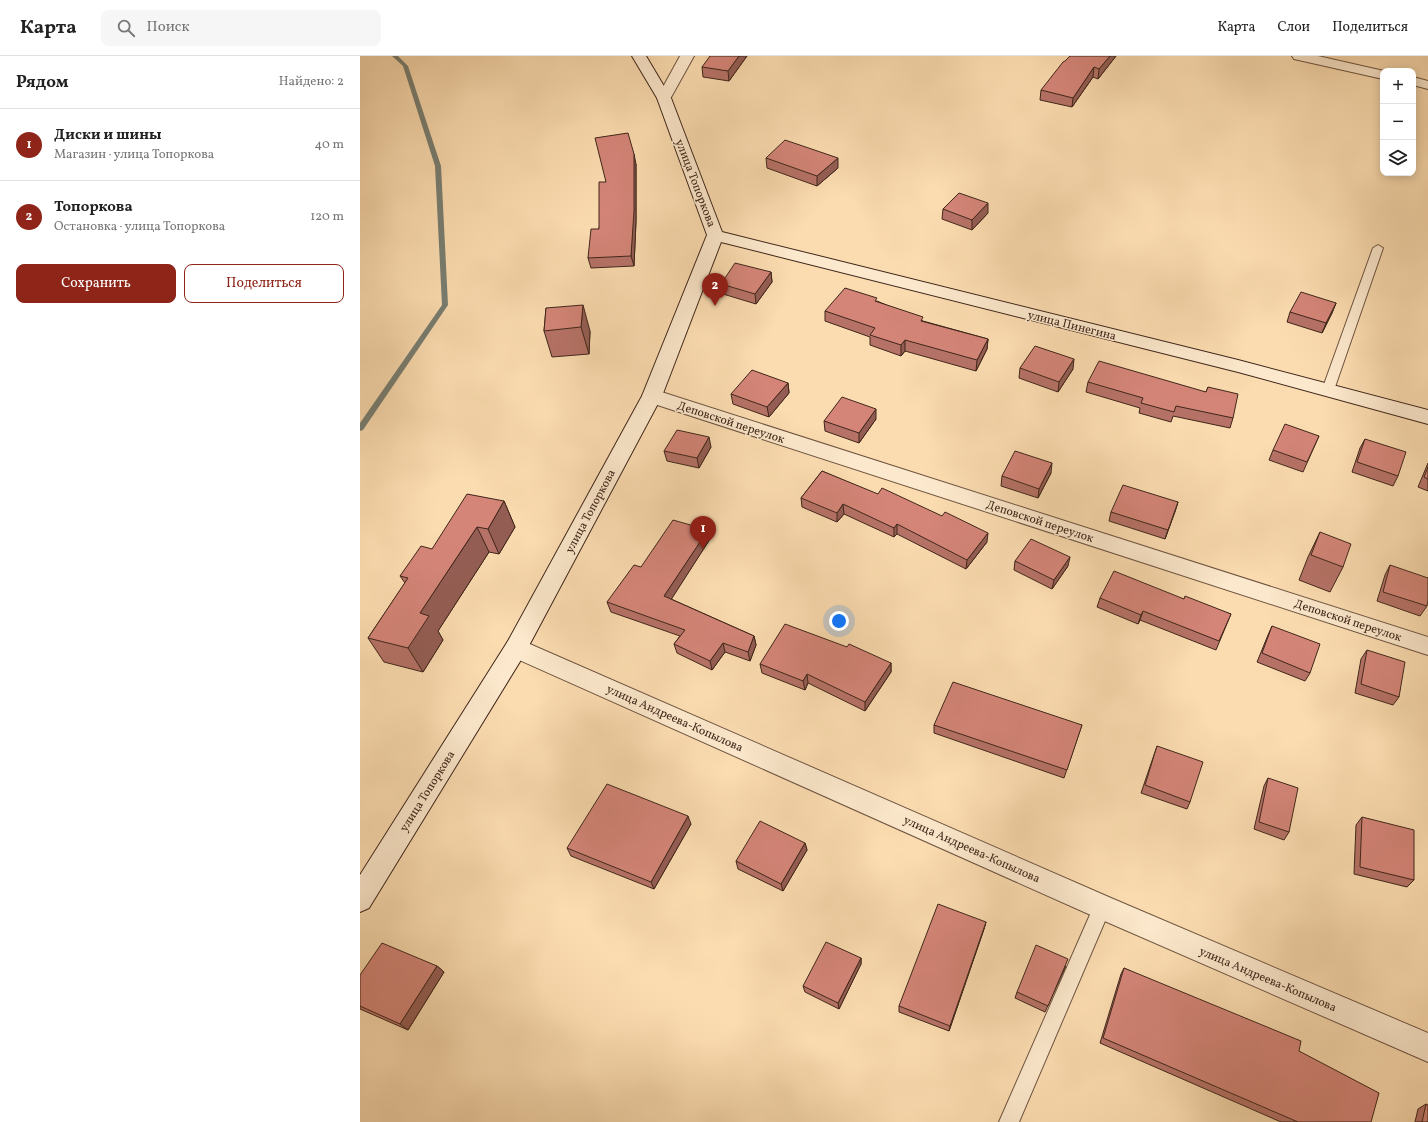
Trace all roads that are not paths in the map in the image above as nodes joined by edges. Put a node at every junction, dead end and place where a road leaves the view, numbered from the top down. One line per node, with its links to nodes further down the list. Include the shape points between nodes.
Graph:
1 (639, 56): 7 (street, улица Топоркова)
2 (687, 56): 7 (street)
3 (1299, 56): 4 (street)
4 (1380, 74)
5 (1416, 82): 6 (street)
6 (1428, 84)
7 (664, 98): 8 (street, улица Топоркова)
8 (716, 235): 10 (street, улица Пинегина); 11 (street, улица Топоркова)
9 (1378, 248): 10 (lane)
10 (1328, 390): 12 (street, улица Пинегина)
11 (652, 396): 13 (street, Деповской переулок); 14 (street, улица Топоркова)
12 (1428, 418)
13 (1428, 646)
14 (516, 648): 15 (street, улица Топоркова); 16 (street, улица Андреева-Копылова)
15 (360, 899)
16 (1102, 907): 17 (street, улица Андреева-Копылова); 18 (lane)
17 (1428, 1048)
18 (1009, 1122)

